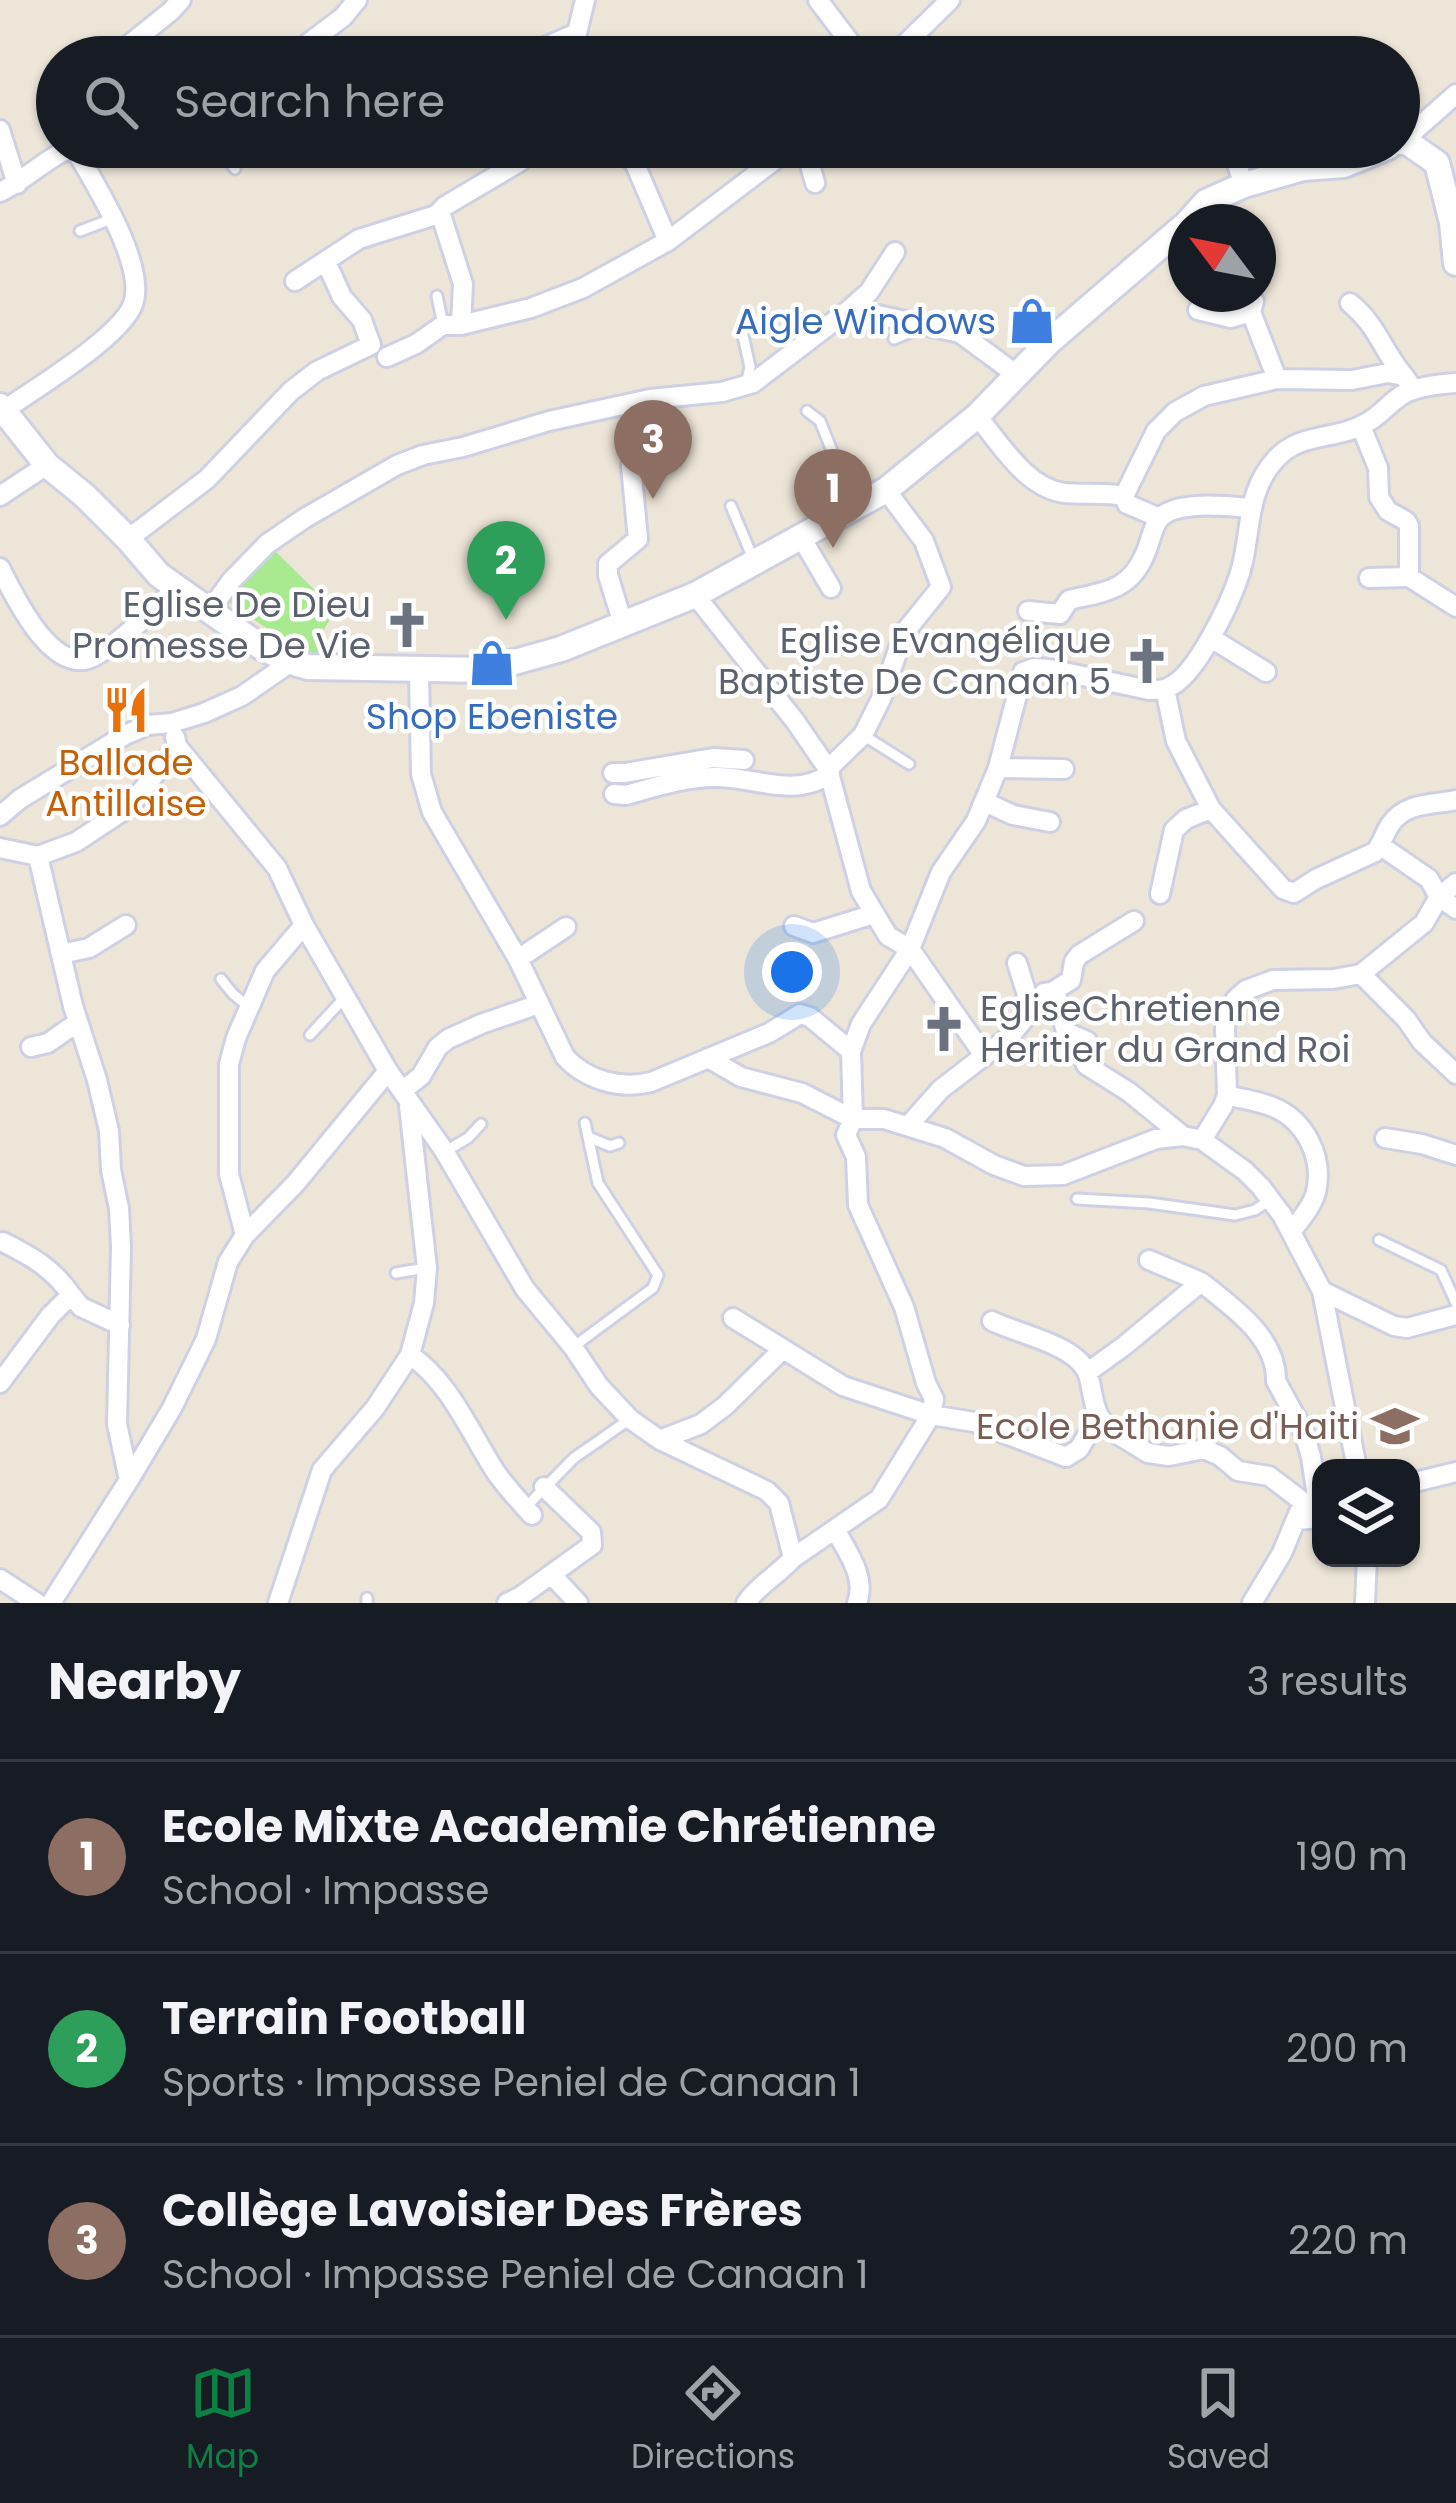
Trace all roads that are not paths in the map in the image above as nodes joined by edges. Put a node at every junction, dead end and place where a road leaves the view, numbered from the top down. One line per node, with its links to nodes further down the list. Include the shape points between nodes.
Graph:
1 (181, 0): 6 (street)
2 (357, 0): 7 (street)
3 (585, 0): 8 (street)
4 (818, 0): 9 (street)
5 (950, 0): 10 (street)
6 (140, 36)
7 (318, 36)
8 (571, 36)
9 (845, 36)
10 (913, 36)
11 (1456, 94): 12 (street)
12 (1420, 124)
13 (0, 130): 26 (street)
14 (0, 144): 26 (street)
15 (1420, 154): 35 (street, via 1437,163)
16 (40, 168): 26 (street)
17 (84, 168): 29 (street)
18 (509, 168): 28 (street)
19 (637, 168): 31 (street)
20 (764, 168): 31 (street)
21 (811, 168): 24 (street)
22 (1238, 168): 25 (street)
23 (1303, 168): 25 (street)
24 (815, 183)
25 (1244, 184): 27 (street)
26 (8, 188)
27 (1205, 204)
28 (436, 215): 34 (street, via 359,239); 44 (street, via 463,284)
29 (115, 218): 30 (lane); 53 (street, via 133,275 132,306 96,344)
30 (80, 231)
31 (668, 242): 44 (street, via 531,308)
32 (1168, 243): 48 (street)
33 (895, 252): 39 (street)
34 (326, 262): 36 (street); 67 (street, via 371,345 316,371 207,479)
35 (1456, 263)
36 (295, 281)
37 (437, 296): 44 (lane)
38 (1350, 303): 51 (street)
39 (850, 309): 43 (street); 50 (street)
40 (1206, 312): 41 (street, via 1232,318)
41 (1239, 312)
42 (1253, 312): 49 (street)
43 (929, 324): 46 (lane); 48 (street, via 966,337)
44 (452, 325): 47 (street)
45 (742, 331): 50 (lane)
46 (894, 339)
47 (387, 357)
48 (1017, 375): 55 (street)
49 (1277, 379): 51 (street, via 1388,373); 61 (street, via 1204,396 1175,412 1156,431)
50 (753, 383): 77 (street, via 548,421 411,459 267,544)
51 (1409, 383): 52 (street); 56 (street)
52 (1456, 383)
53 (2, 408): 57 (street)
54 (807, 411): 63 (lane, via 830,441)
55 (977, 416): 59 (street); 61 (street, via 1031,479 1051,490)
56 (1361, 426): 64 (street, via 1290,447 1261,478); 70 (street, via 1378,468 1379,496 1409,526)
57 (46, 465): 60 (street); 67 (street)
58 (631, 466): 78 (street, via 638,539 608,564)
59 (886, 490): 63 (street); 85 (street, via 924,541 941,587 904,633)
60 (0, 496)
61 (1124, 496): 65 (street)
62 (730, 506): 68 (lane)
63 (855, 508): 66 (street)
64 (1250, 508): 65 (street, via 1210,505); 79 (street, via 1240,572)
65 (1160, 518): 76 (street, via 1141,565 1118,587 1069,601 1060,614)
66 (801, 537): 68 (street); 73 (street)
67 (128, 539): 72 (street)
68 (754, 562): 74 (street)
69 (0, 568): 72 (street, via 25,616 74,660 93,658)
70 (1409, 577): 71 (street); 75 (street)
71 (1369, 578)
72 (176, 589): 77 (street)
73 (831, 589)
74 (695, 595): 78 (street); 91 (street)
75 (1456, 607)
76 (1028, 611)
77 (209, 612): 80 (street)
78 (623, 624): 81 (street, via 497,668)
79 (1211, 638): 82 (street); 83 (street)
80 (291, 662): 81 (street); 84 (street, via 242,696)
81 (419, 671): 113 (street, via 421,774 432,812)
82 (1266, 672)
83 (1165, 689): 89 (street, via 1050,669 1023,672); 96 (street, via 1176,741)
84 (172, 723): 86 (street); 97 (street, via 125,735)
85 (863, 735): 88 (lane); 91 (street)
86 (177, 746): 101 (street, via 129,807); 108 (street, via 277,868)
87 (744, 760): 92 (street)
88 (909, 764)
89 (998, 768): 90 (street); 95 (street)
90 (1064, 770)
91 (829, 772): 93 (street, via 802,785 716,776); 105 (street)
92 (614, 773)
93 (614, 794)
94 (1456, 800): 99 (street, via 1406,809)
95 (985, 802): 98 (street); 111 (street, via 941,872)
96 (1211, 809): 99 (street, via 1294,893); 103 (street, via 1174,830)
97 (0, 816)
98 (1049, 822)
99 (1381, 846): 104 (street, via 1429,879)
100 (0, 848): 101 (street)
101 (38, 856): 112 (street)
102 (1456, 883): 104 (street)
103 (1160, 895)
104 (1447, 903): 115 (street)
105 (874, 914): 109 (street, via 813,933); 111 (street)
106 (1134, 921): 117 (street, via 1075,958 1071,980)
107 (126, 925): 112 (street)
108 (304, 925): 119 (street); 121 (street, via 265,971)
109 (794, 926)
110 (566, 927): 113 (street)
111 (910, 950): 125 (street); 126 (street)
112 (61, 954): 122 (street)
113 (518, 959): 120 (street)
114 (1017, 963): 118 (street)
115 (1361, 974): 129 (street); 130 (street, via 1274,980 1246,990 1227,1013)
116 (221, 979): 121 (lane)
117 (1055, 990): 118 (street); 137 (street, via 1066,1032 1087,1041 1086,1065)
118 (1027, 995): 126 (street, via 1025,1018)
119 (346, 996): 123 (lane); 128 (street)
120 (539, 1004): 127 (street, via 565,1058 592,1078 638,1085); 131 (street, via 448,1039)
121 (249, 1007): 145 (street, via 230,1064 230,1174)
122 (78, 1022): 124 (street); 158 (street, via 109,1131)
123 (310, 1035)
124 (40, 1050)
125 (851, 1051): 127 (street, via 800,1014); 132 (street)
126 (983, 1054): 135 (street)
127 (708, 1058): 132 (street)
128 (388, 1071): 131 (street); 145 (street)
129 (1456, 1074)
130 (1227, 1095): 137 (street); 144 (street, via 1272,1106 1306,1132 1316,1190)
131 (405, 1096): 140 (street); 149 (street)
132 (853, 1119): 135 (street); 164 (street, via 846,1135 856,1157 858,1205 904,1307 934,1399)
133 (481, 1124): 140 (lane)
134 (585, 1124): 136 (lane)
135 (908, 1126): 137 (street, via 1024,1176 1063,1175 1156,1139)
136 (588, 1137): 139 (lane); 159 (lane, via 598,1184 658,1275 653,1288)
137 (1192, 1138): 143 (street, via 1245,1171)
138 (1385, 1138): 141 (street)
139 (619, 1143)
140 (444, 1152): 159 (street, via 525,1289)
141 (1456, 1155)
142 (1076, 1199): 143 (lane, via 1223,1215)
143 (1270, 1200): 144 (street)
144 (1291, 1232): 152 (street)
145 (245, 1235): 170 (street, via 197,1356)
146 (1379, 1240): 154 (lane, via 1442,1270)
147 (3, 1243): 153 (street, via 41,1262)
148 (1149, 1260): 151 (street)
149 (428, 1268): 150 (lane); 161 (street)
150 (396, 1273)
151 (1201, 1282): 162 (street); 172 (street, via 1270,1352 1304,1432)
152 (1322, 1291): 155 (street, via 1394,1327); 168 (street)
153 (71, 1295): 158 (street); 163 (street)
154 (1456, 1303)
155 (1456, 1315)
156 (733, 1318): 160 (street)
157 (992, 1321): 162 (street, via 1065,1351)
158 (120, 1325): 170 (street, via 117,1424)
159 (573, 1347): 166 (street)
160 (782, 1350): 164 (street, via 843,1385); 167 (street, via 701,1424)
161 (410, 1355): 176 (street, via 426,1366); 184 (street, via 322,1470)
162 (1088, 1372): 165 (street)
163 (0, 1383)
164 (931, 1415): 165 (street, via 974,1422 1066,1457); 177 (street, via 879,1499)
165 (1099, 1416): 174 (street, via 1148,1453 1204,1449 1238,1471 1269,1476)
166 (629, 1420): 167 (street); 173 (lane)
167 (660, 1440): 178 (street, via 774,1497)
168 (1355, 1459)
169 (1456, 1472): 171 (street)
170 (129, 1480): 183 (street)
171 (1420, 1482)
172 (1312, 1483)
173 (544, 1487): 176 (lane); 180 (street, via 593,1538)
174 (1312, 1508)
175 (1312, 1510): 189 (street)
176 (528, 1511)
177 (836, 1529): 178 (street); 188 (street, via 860,1577)
178 (793, 1558): 187 (street)
179 (1366, 1567): 190 (street)
180 (553, 1575): 185 (street); 186 (street)
181 (0, 1579): 182 (street)
182 (37, 1603)
183 (51, 1603)
184 (278, 1603)
185 (507, 1603)
186 (578, 1603)
187 (746, 1603)
188 (856, 1603)
189 (1252, 1603)
190 (1365, 1603)

